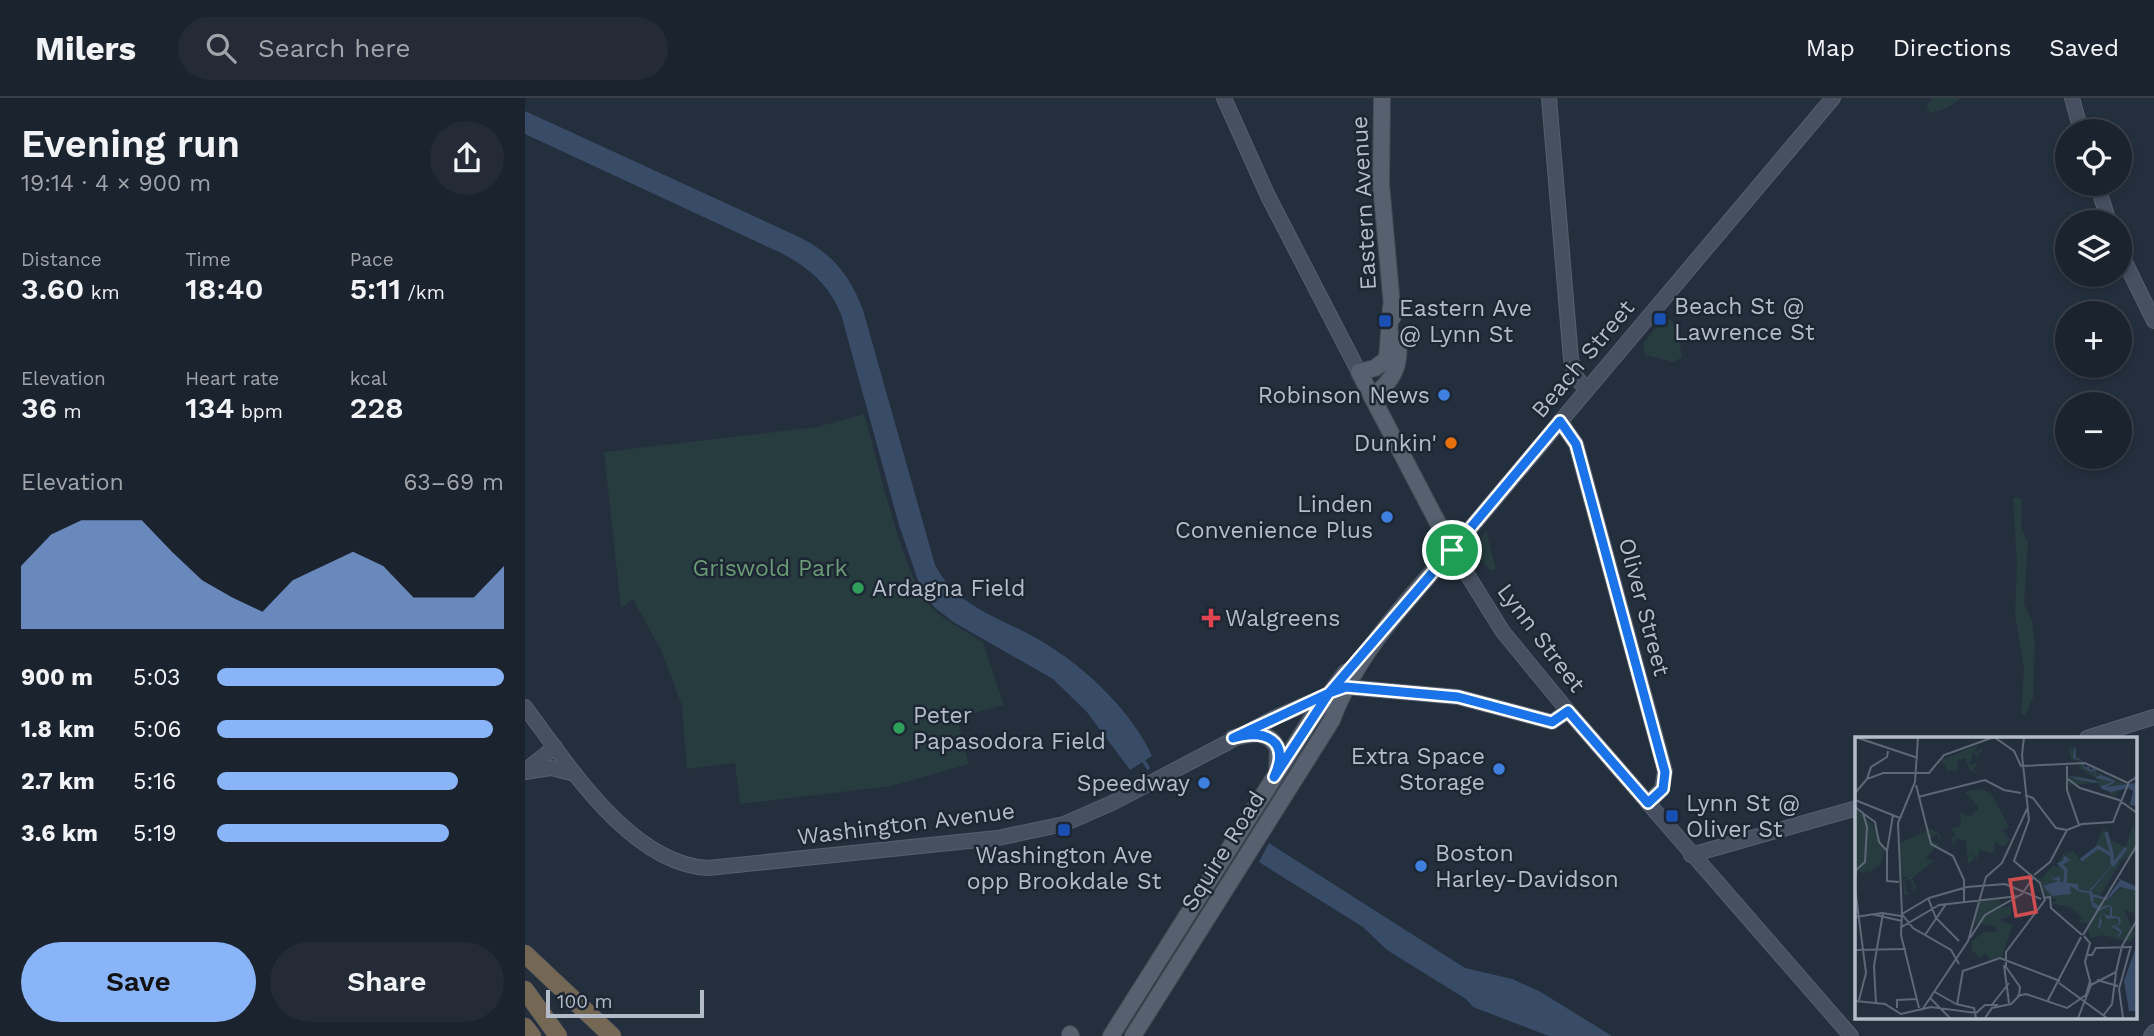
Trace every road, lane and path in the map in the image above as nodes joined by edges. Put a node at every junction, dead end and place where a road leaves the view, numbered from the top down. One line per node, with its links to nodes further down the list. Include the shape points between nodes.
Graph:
1 (1224, 98): 10 (street, Lynn Street, via 1268,196)
2 (1382, 98): 8 (main road, Eastern Avenue, via 1380,166)
3 (1549, 98): 11 (street, via 1571,359)
4 (1833, 98): 11 (street, Beach Street)
5 (2072, 98): 6 (street)
6 (2078, 119)
7 (2132, 276): 9 (street)
8 (1391, 307): 10 (main road, Eastern Avenue, via 1387,359); 12 (main road, Eastern Avenue, via 1399,360 1391,381)
9 (2153, 317)
10 (1359, 372): 12 (main road, Lynn Street)
11 (1586, 390): 13 (street, Beach Street)
12 (1373, 396): 14 (main road, Lynn Street)
13 (1560, 421): 14 (street, Beach Street); 27 (street, Oliver Street, via 1576,444 1665,772 1663,789)
14 (1452, 550): 15 (main road, Beach Street); 19 (street, Lynn Street, via 1503,632)
15 (1368, 650): 16 (main road, Beach Street); 17 (main road, Beach Street)
16 (1346, 687): 17 (street, Washington Avenue); 19 (street, via 1458,697 1552,722); 37 (main road, Squire Road, via 1332,720)
17 (1329, 693): 22 (street, Washington Avenue); 26 (main road, Squire Road)
18 (525, 707): 23 (street, Washington Avenue)
19 (1568, 711): 27 (street, Lynn Street)
20 (2154, 717): 21 (street)
21 (2090, 737)
22 (1233, 738): 25 (street, Washington Avenue, via 1088,815 1046,829 741,867 701,868 656,852 629,831); 26 (main road, via 1257,733 1269,737 1280,756)
23 (555, 747): 24 (street); 25 (street, Washington Avenue)
24 (525, 772): 25 (street, via 558,768)
25 (579, 777)
26 (1274, 777): 36 (main road, Squire Road)
27 (1648, 803): 29 (street, Lynn Street)
28 (1855, 809): 29 (street)
29 (1691, 855): 38 (street, Lynn Street)
30 (525, 954): 35 (highway)
31 (527, 993): 34 (highway)
32 (525, 1027): 33 (highway)
33 (532, 1036)
34 (558, 1036)
35 (612, 1036)
36 (1111, 1036)
37 (1133, 1036)
38 (1851, 1036)

